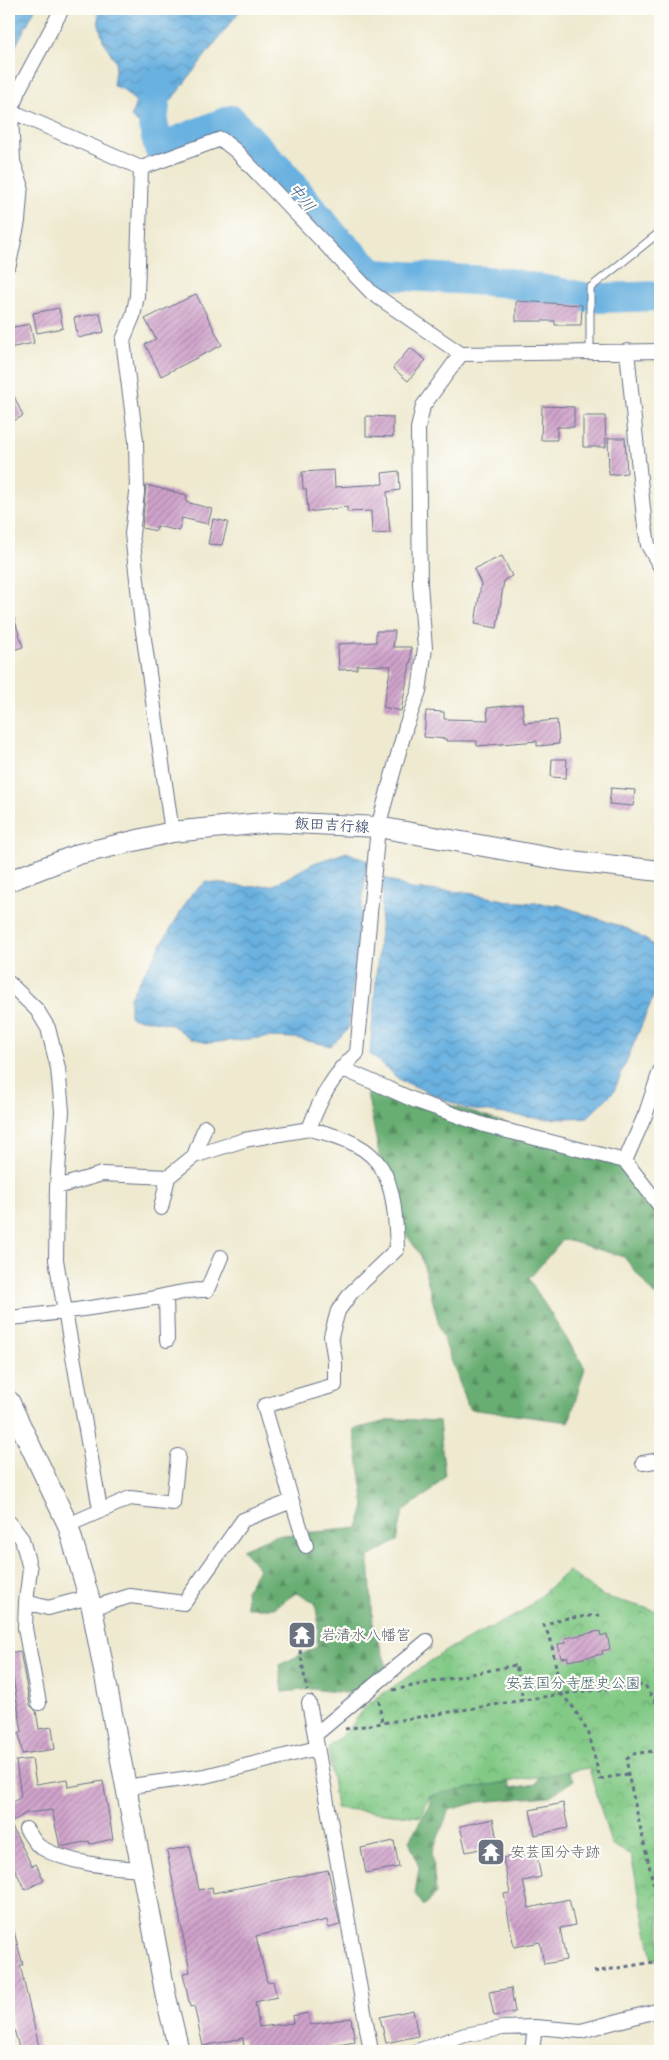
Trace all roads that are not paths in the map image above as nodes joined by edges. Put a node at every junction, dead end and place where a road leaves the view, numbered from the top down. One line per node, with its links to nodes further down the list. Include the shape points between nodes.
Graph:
1 (62, 9): 2 (street, via 18,91)
2 (11, 111): 3 (street); 4 (street)
3 (11, 161): 6 (street, via 21,184 18,221)
4 (141, 168): 10 (street, via 221,139 372,293); 13 (street, via 137,296 123,340 136,441 137,493 132,534)
5 (660, 232): 9 (lane, via 590,288)
6 (9, 264)
7 (627, 351): 8 (street); 9 (street); 11 (street, via 648,545)
8 (660, 351)
9 (590, 352): 10 (street)
10 (461, 354): 12 (street, via 423,406 418,430 420,584 425,648 419,691)
11 (660, 566)
12 (378, 827): 13 (street, 飯田吉行線, via 273,822); 14 (street, 飯田吉行線, via 562,860); 17 (street, via 357,1053)
13 (172, 832): 15 (street, 飯田吉行線, via 79,854)
14 (660, 871)
15 (9, 881)
16 (9, 983): 24 (street, via 37,1010 48,1028 58,1068 62,1111)
17 (340, 1068): 20 (street, via 323,1093); 22 (street, via 416,1101 484,1125)
18 (660, 1071): 22 (street)
19 (205, 1127): 21 (street)
20 (309, 1129): 21 (street, via 244,1140); 36 (street, via 336,1135 368,1150 388,1178 395,1210 397,1249 351,1293 338,1311 331,1336 334,1384 264,1406)
21 (194, 1156): 23 (street)
22 (625, 1160): 25 (street)
23 (168, 1177): 24 (street, via 102,1174); 26 (street)
24 (57, 1187): 29 (street, via 56,1260)
25 (660, 1206)
26 (161, 1208)
27 (221, 1256): 28 (street, via 207,1290 194,1289)
28 (166, 1296): 29 (street); 31 (street)
29 (66, 1312): 30 (street); 37 (street)
30 (9, 1318)
31 (167, 1340)
32 (9, 1401): 39 (street)
33 (178, 1456): 37 (street, via 173,1503 130,1498)
34 (660, 1460): 35 (street)
35 (643, 1463)
36 (292, 1501): 40 (street); 42 (street, via 242,1520 184,1603 130,1596)
37 (100, 1509): 39 (street, via 86,1519)
38 (9, 1522): 41 (street, via 22,1539 30,1569)
39 (68, 1524): 42 (street)
40 (306, 1546)
41 (26, 1602): 42 (street, via 48,1608); 44 (street, via 24,1628)
42 (91, 1602): 47 (street)
43 (427, 1641): 46 (street)
44 (40, 1703)
45 (309, 1703): 46 (street)
46 (316, 1741): 47 (street, via 205,1776 138,1785); 53 (street)
47 (127, 1793): 49 (street)
48 (26, 1829): 49 (street, via 39,1846 63,1856 103,1866)
49 (142, 1870): 52 (street)
50 (660, 2010): 51 (street, via 581,2031)
51 (536, 2027): 54 (street, via 503,2028 465,2035); 55 (street)
52 (179, 2051)
53 (371, 2051)
54 (417, 2051)
55 (532, 2051)

